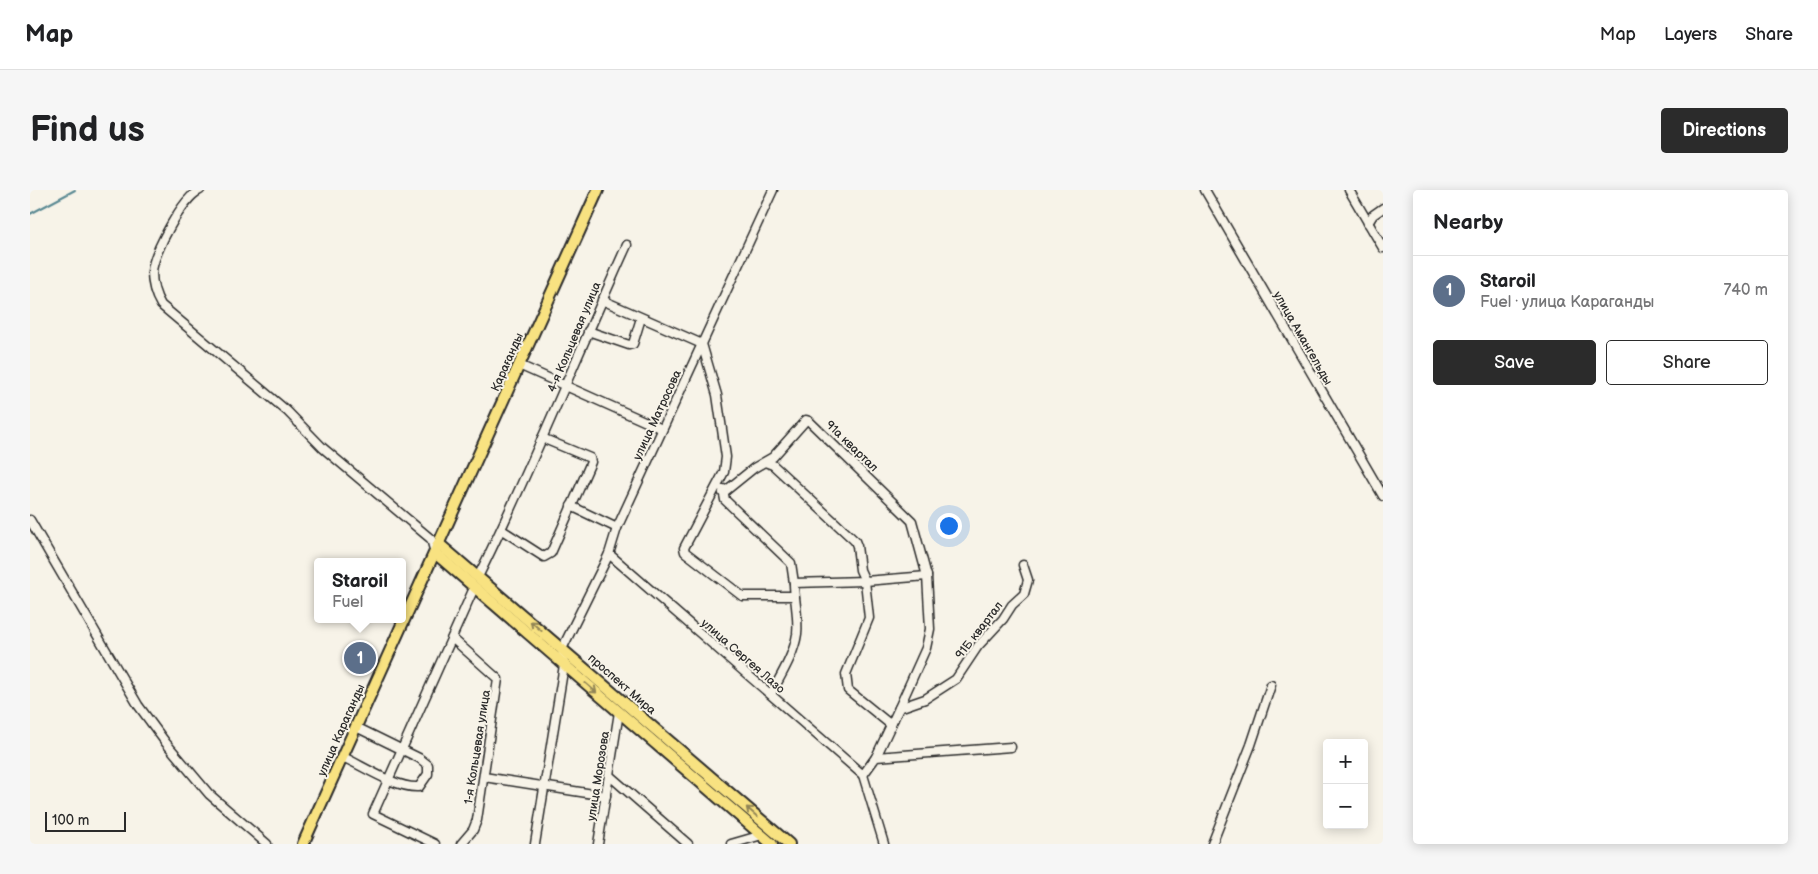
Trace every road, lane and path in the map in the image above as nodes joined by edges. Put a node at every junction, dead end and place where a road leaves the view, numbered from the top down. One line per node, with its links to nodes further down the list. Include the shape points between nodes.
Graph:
1 (200, 190): 26 (street, via 182,208 154,258 153,286 161,306 287,411 323,448 401,512)
2 (598, 190): 14 (main road, Қарағанды)
3 (773, 190): 13 (street, улица Матросова)
4 (1205, 190): 21 (street, улица Амангельды)
5 (1349, 190): 7 (street)
6 (1383, 208): 7 (street)
7 (1368, 223): 9 (street)
8 (627, 245): 10 (street, 4-я Кольцевая улица)
9 (1383, 248)
10 (602, 300): 11 (street); 12 (street, 4-я Кольцевая улица)
11 (641, 318): 12 (street, via 633,344 629,345); 13 (street)
12 (588, 331): 15 (street, 4-я Кольцевая улица)
13 (702, 344): 16 (street, улица Матросова); 19 (street, via 723,430)
14 (519, 365): 15 (street); 26 (main road, Қарағанды)
15 (566, 387): 16 (street); 17 (street, 4-я Кольцевая улица)
16 (662, 429): 24 (street, улица Матросова)
17 (542, 438): 22 (street, via 590,458); 25 (street, 4-я Кольцевая улица)
18 (765, 462): 20 (street); 29 (street, 91а квартал, via 781,450 806,420 810,420 912,521); 31 (street, via 773,465 855,541)
19 (724, 472): 20 (street); 34 (street, via 684,552 742,596)
20 (722, 493): 32 (street, via 725,500 791,563)
21 (1383, 496)
22 (571, 506): 24 (street); 25 (street, via 551,553 544,557)
23 (30, 520): 58 (street, via 138,705 209,794)
24 (618, 528): 27 (street, улица Матросова)
25 (502, 530): 30 (street, 4-я Кольцевая улица)
26 (435, 546): 30 (main road, проспект Мира); 33 (main road, проспект Мира); 35 (main road, улица Караганды)
27 (609, 554): 38 (street, улица Матросова); 41 (street, улица Сергея Лазо)
28 (1023, 565): 42 (street, 91Б квартал, via 1028,580 1024,594 978,646 956,679 925,699)
29 (927, 576): 31 (street); 42 (street, via 930,629 926,648)
30 (478, 577): 38 (main road, проспект Мира, one-way to 30)
31 (865, 581): 32 (street); 44 (street, via 868,618 846,674 848,690)
32 (794, 583): 34 (street)
33 (474, 588): 37 (street); 39 (main road, проспект Мира)
34 (794, 596): 41 (street, via 795,643)
35 (406, 612)
36 (401, 623): 45 (main road, улица Караганды)
37 (452, 638): 47 (street); 52 (street, 1-я Кольцевая улица, via 498,680)
38 (562, 649): 39 (street); 67 (main road, проспект Мира, one-way to 38)
39 (564, 665): 43 (main road, проспект Мира, one-way to 43); 54 (street)
40 (1271, 685): 69 (street)
41 (771, 694): 50 (street, улица Сергея Лазо)
42 (899, 708): 44 (street)
43 (619, 712): 51 (street, улица Морозова); 56 (main road, проспект Мира)
44 (891, 725): 49 (street)
45 (356, 727): 47 (street); 48 (main road, улица Караганды)
46 (1011, 747): 49 (street)
47 (402, 750): 53 (street); 53 (street, via 428,765 428,774 419,787)
48 (343, 756): 53 (street); 59 (main road, улица Караганды)
49 (876, 757): 50 (street)
50 (863, 775): 68 (street)
51 (610, 776): 55 (street, улица Морозова); 64 (street)
52 (484, 777): 54 (street); 61 (street, 1-я Кольцевая улица, via 475,825)
53 (389, 779): 60 (street, via 373,814)
54 (545, 786): 55 (street); 62 (street)
55 (606, 796): 57 (street, улица Морозова)
56 (762, 835): 65 (street); 66 (main road, проспект Мира)
57 (599, 840): 63 (street)
58 (267, 844)
59 (303, 844)
60 (436, 844)
61 (461, 844)
62 (535, 844)
63 (608, 844)
64 (688, 844)
65 (731, 844)
66 (772, 844)
67 (789, 844)
68 (884, 844)
69 (1212, 844)

